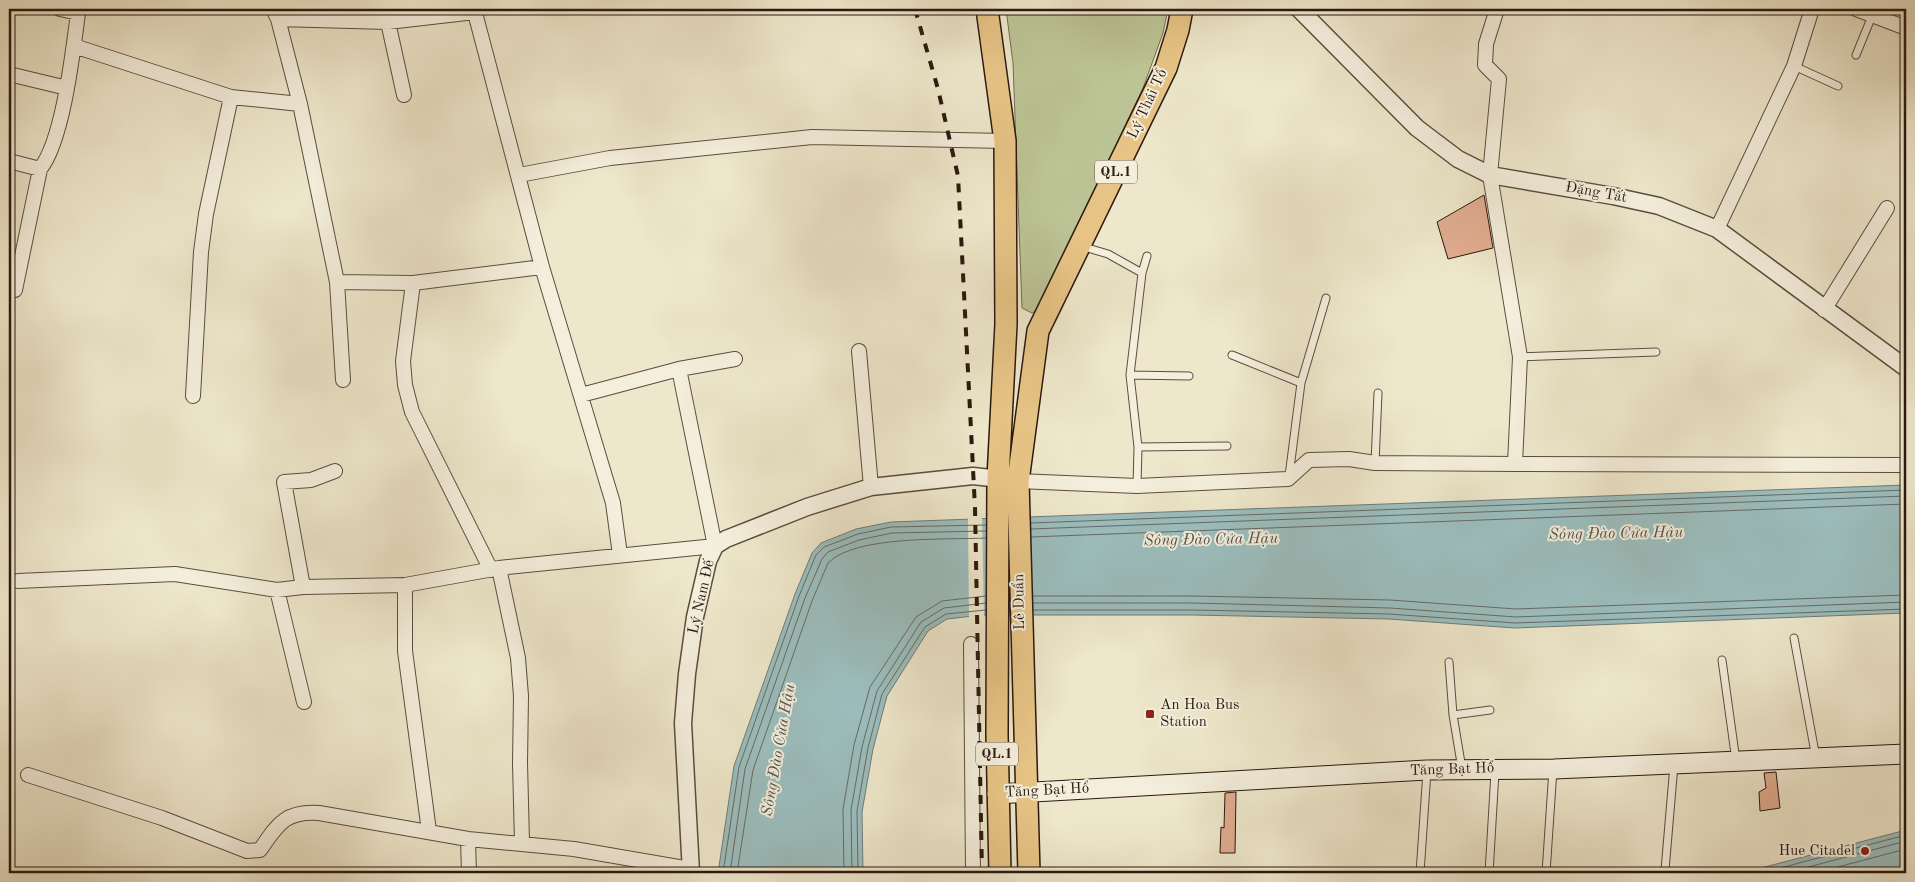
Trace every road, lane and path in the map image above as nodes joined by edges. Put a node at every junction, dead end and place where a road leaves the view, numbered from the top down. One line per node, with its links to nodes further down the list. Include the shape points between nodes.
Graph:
1 (60, 9): 13 (street, via 78,13)
2 (987, 9): 22 (main road, QL.1)
3 (1182, 9): 29 (main road, Lý Thái Tổ / QL.1, via 1166,68)
4 (1300, 9): 26 (street, Đặng Tất, via 1417,128 1458,159)
5 (1497, 9): 26 (street, via 1486,44 1485,65 1499,79)
6 (1812, 9): 15 (street)
7 (1856, 9): 10 (street)
8 (475, 10): 11 (street); 25 (street)
9 (276, 14): 11 (street); 21 (street)
10 (1872, 16): 12 (street); 14 (lane)
11 (388, 22): 19 (street)
12 (1906, 28)
13 (74, 46): 18 (street); 20 (street)
14 (1856, 55)
15 (1794, 66): 17 (lane); 28 (street)
16 (9, 74): 18 (street)
17 (1838, 86)
18 (67, 88): 24 (street, via 49,158)
19 (404, 95)
20 (231, 98): 21 (street); 53 (street, via 201,252)
21 (300, 104): 33 (street)
22 (1005, 141): 25 (street, via 812,137 610,158); 38 (main road, QL.1)
23 (9, 161): 24 (street)
24 (40, 169): 35 (street)
25 (519, 175): 31 (street)
26 (1490, 175): 28 (street, Đặng Tất, via 1658,206); 43 (street)
27 (1887, 208): 37 (street)
28 (1717, 229): 37 (street, Đặng Tất)
29 (1080, 246): 32 (lane, via 1108,254); 39 (main road, Lý Thái Tổ / QL.1)
30 (1147, 256): 32 (lane)
31 (542, 267): 34 (street); 52 (street)
32 (1142, 273): 47 (lane)
33 (336, 282): 34 (street); 49 (street)
34 (413, 283): 66 (street, via 403,361 412,412)
35 (15, 290)
36 (1326, 298): 50 (lane)
37 (1824, 310): 45 (street, Đặng Tất)
38 (1006, 324): 39 (main road); 61 (main road, Lê Duẩn / QL.1)
39 (1038, 331): 61 (main road, Lê Duẩn / QL.1)
40 (859, 351): 63 (street)
41 (1656, 352): 43 (lane)
42 (1232, 355): 50 (lane)
43 (1520, 357): 57 (street)
44 (735, 358): 46 (street)
45 (1906, 368)
46 (679, 369): 52 (street); 64 (street)
47 (1130, 375): 48 (lane); 55 (lane)
48 (1189, 376)
49 (343, 380)
50 (1301, 383): 60 (lane)
51 (1378, 393): 56 (lane)
52 (581, 395): 65 (street, via 613,503)
53 (194, 396)
54 (1227, 446): 55 (lane)
55 (1138, 447): 62 (lane)
56 (1375, 462): 57 (street); 60 (street, via 1350,458 1309,460)
57 (1515, 464): 58 (street)
58 (1906, 465)
59 (335, 472): 69 (street, via 311,480 284,482)
60 (1288, 479): 62 (street)
61 (1008, 484): 62 (street); 63 (street, Lý Nam Đế, via 973,476); 87 (main road, Lê Duẩn / QL.1, via 1021,636); 88 (main road, Lê Duẩn / QL.1, via 998,634)
62 (1137, 486)
63 (870, 487): 64 (street, Lý Nam Đế, via 807,508)
64 (715, 546): 65 (street); 93 (street, Lý Nam Đế, via 708,561 695,617 683,723)
65 (620, 555): 66 (street)
66 (495, 569): 68 (street); 91 (street, via 518,658)
67 (18, 581): 70 (street, via 175,574)
68 (405, 586): 69 (street); 89 (street, via 405,651)
69 (303, 587): 70 (street)
70 (278, 590): 75 (street)
71 (1794, 638): 79 (lane)
72 (971, 644): 95 (street)
73 (1722, 660): 80 (lane)
74 (1449, 662): 77 (lane)
75 (304, 702)
76 (1490, 710): 77 (lane)
77 (1453, 715): 82 (lane)
78 (1906, 754): 79 (main road, Tăng Bạt Hổ)
79 (1816, 758): 80 (main road, Tăng Bạt Hổ)
80 (1737, 762): 81 (main road, Tăng Bạt Hổ)
81 (1674, 765): 84 (main road, Tăng Bạt Hổ); 92 (lane)
82 (1462, 769): 83 (main road, Tăng Bạt Hổ); 85 (main road, Tăng Bạt Hổ)
83 (1496, 769): 84 (main road, Tăng Bạt Hổ); 99 (lane)
84 (1554, 769): 100 (lane)
85 (1427, 770): 87 (main road, Tăng Bạt Hổ); 98 (lane)
86 (28, 775): 89 (street, via 162,818 246,851 260,850 281,821 305,812)
87 (1028, 792): 88 (main road, Tăng Bạt Hổ); 97 (main road, Lê Duẩn / QL.1)
88 (997, 794): 96 (main road, QL.1)
89 (429, 831): 90 (street)
90 (468, 839): 91 (street); 94 (street)
91 (522, 842): 93 (street)
92 (1665, 870)
93 (691, 871)
94 (469, 873)
95 (973, 873)
96 (1000, 873)
97 (1029, 873)
98 (1420, 873)
99 (1489, 873)
100 (1546, 873)

